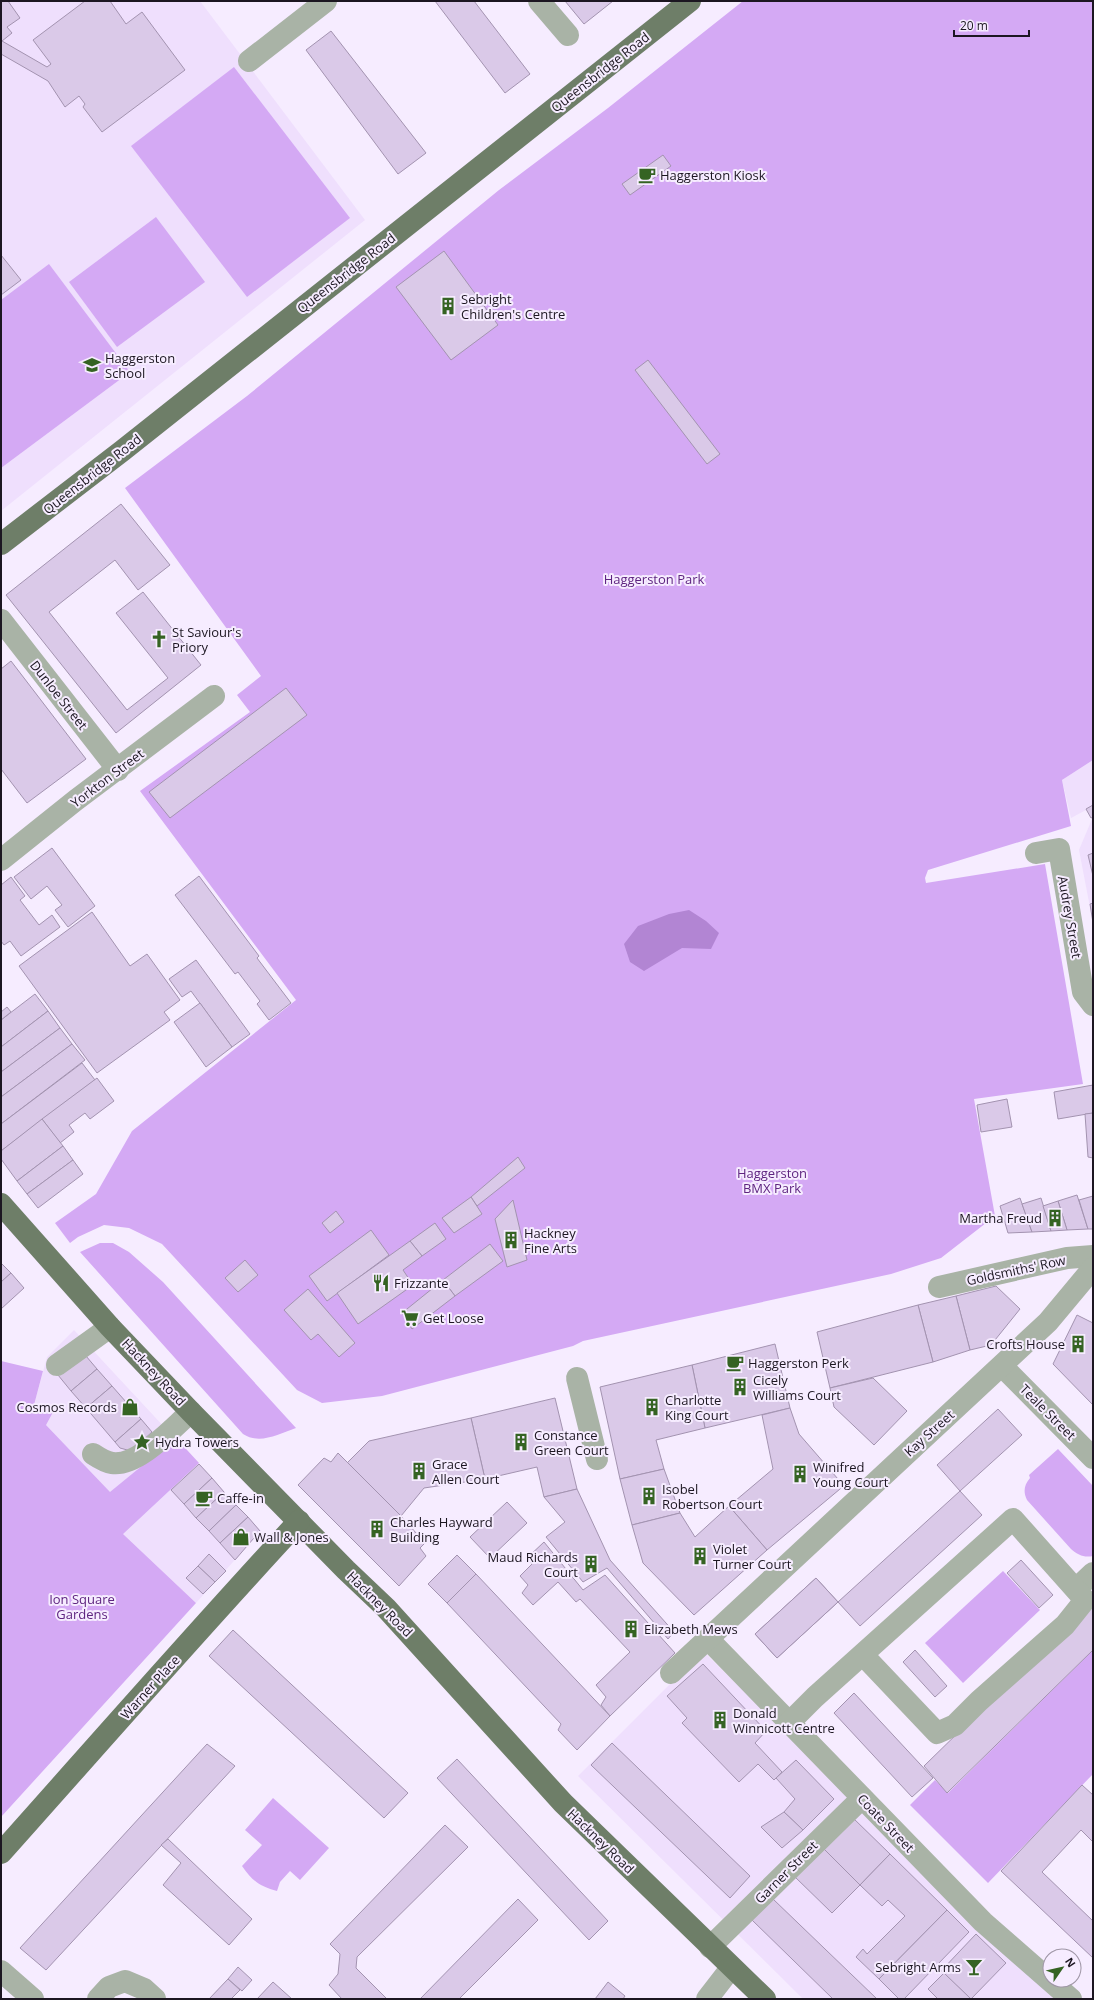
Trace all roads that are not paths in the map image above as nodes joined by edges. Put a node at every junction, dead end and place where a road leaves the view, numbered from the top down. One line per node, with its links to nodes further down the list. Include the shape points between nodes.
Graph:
1 (326, 1): 5 (street)
2 (539, 1): 4 (street)
3 (690, 1): 6 (main road, Queensbridge Road, via 122,452)
4 (568, 35)
5 (249, 61)
6 (1, 544)
7 (1, 620): 9 (street, Dunloe Street)
8 (214, 696): 9 (street, Yorkton Street)
9 (118, 770): 11 (street, Yorkton Street)
10 (1036, 853): 12 (street, Audrey Street, via 1059,849 1083,992)
11 (1, 860)
12 (1093, 1006)
13 (1, 1204): 17 (main road, Hackney Road)
14 (1093, 1256): 16 (street, Goldsmiths' Row, via 1067,1258)
15 (1093, 1268): 19 (street, Kay Street, via 1048,1322)
16 (939, 1287)
17 (110, 1326): 18 (street); 21 (main road, Hackney Road)
18 (57, 1365)
19 (1002, 1366): 23 (street, Teale Street); 28 (street, Kay Street)
20 (578, 1378): 24 (street)
21 (191, 1412): 22 (street, via 135,1458 114,1463); 25 (main road, Hackney Road)
22 (93, 1454)
23 (1093, 1458)
24 (597, 1459)
25 (299, 1521): 33 (main road, Warner Place); 34 (main road, Hackney Road, via 386,1608 563,1803)
26 (1093, 1573): 27 (street)
27 (1076, 1589): 29 (street, via 1013,1519); 29 (street, via 1085,1600 1064,1625 956,1725 938,1734)
28 (709, 1640): 30 (street, Kay Street); 31 (street, Coate Street)
29 (863, 1655): 31 (street)
30 (671, 1674)
31 (789, 1723): 32 (street, Coate Street)
32 (862, 1798): 34 (street, Garner Street); 42 (street, Coate Street, via 983,1922)
33 (1, 1852)
34 (710, 1946): 35 (main road, Hackney Road)
35 (731, 1968): 40 (street); 41 (main road, Hackney Road)
36 (1, 1971): 37 (street)
37 (33, 1999)
38 (98, 1999): 39 (street, via 109,1987 125,1981 144,1989)
39 (155, 1999)
40 (707, 1999)
41 (765, 1999)
42 (1071, 1999)

